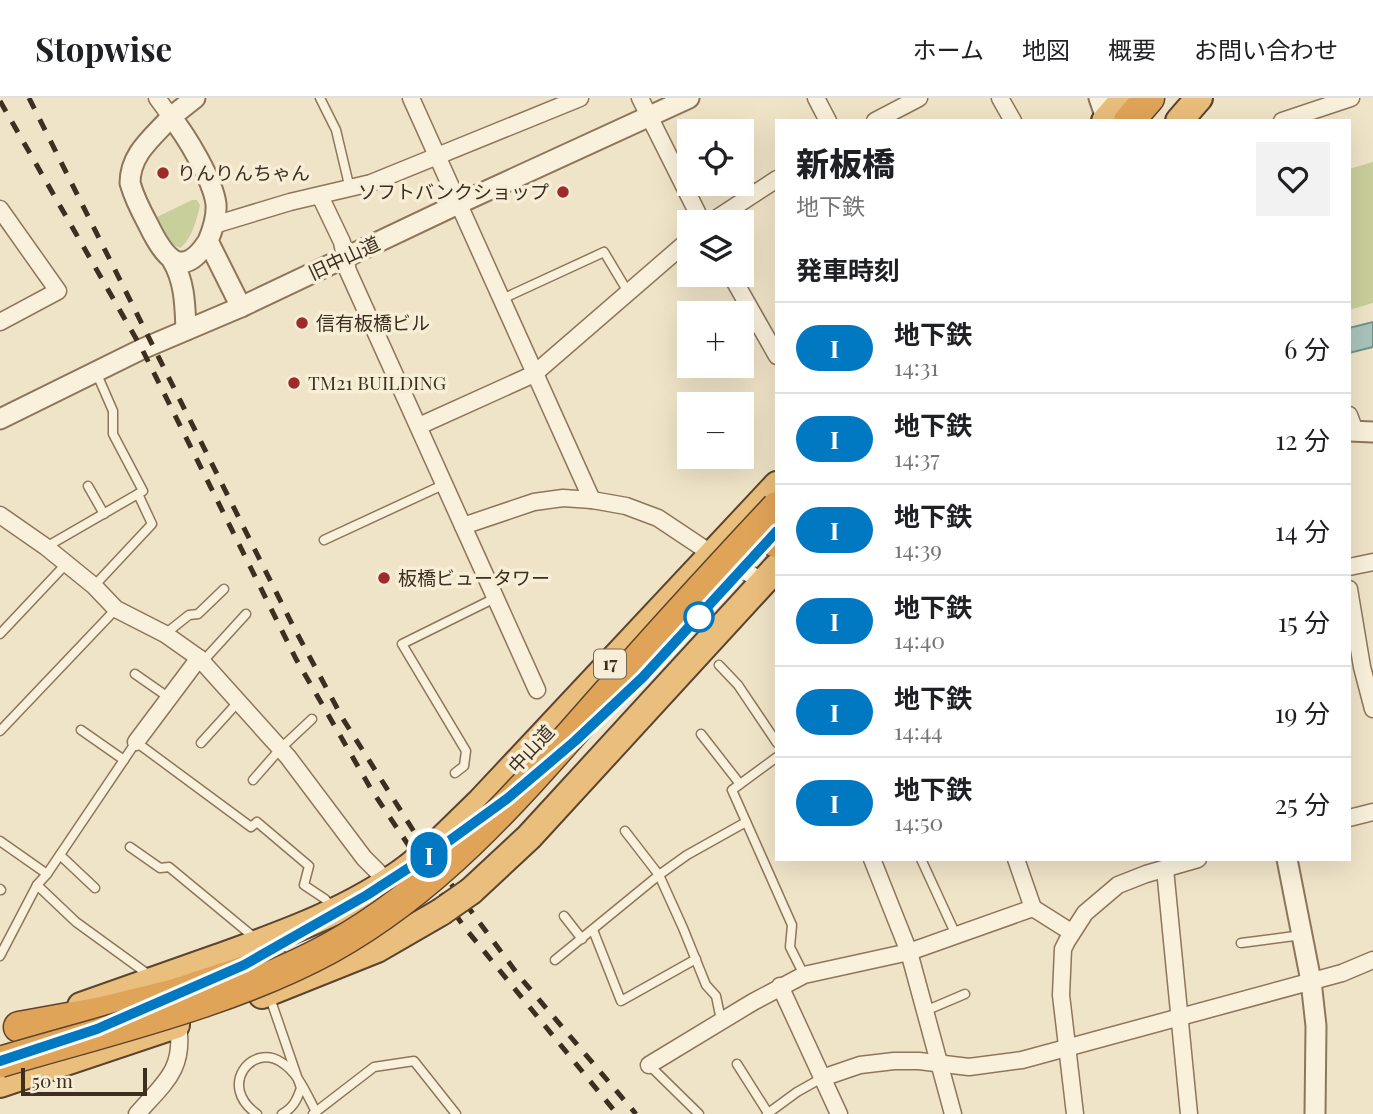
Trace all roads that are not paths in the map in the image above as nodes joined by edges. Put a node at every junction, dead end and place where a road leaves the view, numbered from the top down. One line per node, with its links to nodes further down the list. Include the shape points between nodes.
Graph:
1 (157, 98): 18 (street)
2 (195, 98): 18 (street)
3 (320, 98): 30 (lane, via 336,130)
4 (411, 98): 28 (street)
5 (580, 98): 17 (street)
6 (640, 98): 19 (street)
7 (689, 98): 19 (street, 旧中山道)
8 (816, 98): 21 (street)
9 (919, 98): 22 (street)
10 (1000, 98): 23 (street)
11 (1125, 98): 20 (highway)
12 (1149, 98): 20 (highway)
13 (1163, 98): 24 (highway)
14 (1170, 98): 25 (highway)
15 (1199, 98): 26 (highway)
16 (1350, 98): 27 (street)
17 (550, 104): 28 (street)
18 (171, 117): 36 (street, via 212,188 216,205); 39 (street, via 137,154 130,183 159,246)
19 (649, 117): 32 (street, 旧中山道); 34 (street)
20 (1113, 117)
21 (827, 119)
22 (879, 119)
23 (1012, 119)
24 (1146, 119)
25 (1153, 119)
26 (1181, 119)
27 (1288, 119)
28 (438, 156): 30 (street); 32 (street)
29 (775, 180): 35 (street)
30 (350, 188): 31 (street)
31 (320, 195): 36 (street); 38 (street)
32 (458, 204): 38 (street, 旧中山道); 42 (street)
33 (0, 209): 44 (street, via 58,291)
34 (696, 210)
35 (729, 210)
36 (211, 233): 39 (street, via 201,253 189,261); 43 (street)
37 (677, 250): 41 (street)
38 (345, 257): 43 (street, 旧中山道); 50 (street)
39 (172, 260): 45 (street, via 184,289)
40 (738, 287): 46 (street)
41 (628, 292): 42 (lane, via 604,252); 48 (street)
42 (502, 299): 48 (street)
43 (241, 307): 45 (street, 旧中山道)
44 (0, 322)
45 (187, 330): 47 (street, 旧中山道)
46 (775, 352)
47 (96, 372): 49 (street, 旧中山道); 54 (lane, via 113,411 113,435 143,491)
48 (534, 374): 50 (street); 55 (street)
49 (0, 419)
50 (419, 426): 51 (street)
51 (445, 484): 60 (street); 61 (lane)
52 (88, 486): 58 (lane)
53 (775, 487): 63 (highway, 中山道 / 17)
54 (138, 494): 58 (lane); 68 (lane, via 152,524)
55 (592, 500): 60 (street, via 534,502); 63 (street, via 658,518)
56 (775, 507): 141 (highway, bridge, via 495,813 376,912 328,942 269,968)
57 (775, 507): 142 (highway, bridge, via 496,817 434,876 380,918 300,963 224,994)
58 (104, 513): 62 (lane)
59 (0, 515): 62 (street)
60 (463, 526): 70 (street)
61 (324, 540)
62 (46, 547): 66 (street)
63 (712, 554): 64 (street); 112 (highway, 中山道 / 17, bridge, via 481,801)
64 (770, 560): 133 (highway, bridge, via 597,761 471,891 377,949); 139 (highway, bridge, via 489,847 417,901 337,941 216,981)
65 (1373, 562): 67 (street)
66 (66, 564): 68 (street); 74 (lane)
67 (1351, 567)
68 (94, 586): 72 (street)
69 (224, 589): 75 (lane, via 198,614 189,615)
70 (495, 598): 80 (street); 94 (lane, via 402,644 466,751 464,766)
71 (1351, 601): 78 (street)
72 (116, 609): 75 (street); 86 (lane)
73 (246, 614): 76 (lane, via 205,659)
74 (0, 634)
75 (165, 634): 76 (street)
76 (199, 658): 81 (street); 82 (street)
77 (719, 665): 88 (lane)
78 (1362, 668): 83 (street)
79 (135, 674): 81 (lane)
80 (537, 690)
81 (168, 697): 89 (street)
82 (239, 701): 90 (lane); 91 (street)
83 (1373, 709)
84 (312, 719): 91 (lane)
85 (81, 730): 93 (lane)
86 (0, 731)
87 (701, 734): 96 (lane)
88 (775, 740)
89 (136, 742): 93 (lane); 115 (lane, via 251,827 257,822 309,866 304,885)
90 (201, 743)
91 (281, 748): 95 (lane); 112 (street)
92 (775, 758): 96 (lane)
93 (124, 760): 103 (lane)
94 (455, 773)
95 (253, 780)
96 (740, 784): 99 (lane, via 732,790)
97 (1373, 812): 98 (street)
98 (1351, 818)
99 (746, 822): 110 (lane); 129 (lane, via 792,925 790,947)
100 (625, 831): 110 (lane)
101 (0, 841): 109 (lane)
102 (130, 847): 122 (lane, via 160,868 169,867)
103 (60, 855): 109 (lane); 113 (lane)
104 (873, 861): 124 (street)
105 (922, 861): 119 (lane)
106 (1017, 861): 114 (street)
107 (1287, 861): 120 (street)
108 (1171, 864): 118 (street, via 1118,885 1085,913); 136 (street)
109 (47, 874): 111 (lane)
110 (659, 874): 117 (lane); 126 (lane)
111 (37, 885): 125 (lane); 130 (lane, via 76,922)
112 (386, 885): 115 (highway, 中山道 / 17)
113 (95, 888)
114 (1033, 908): 118 (street); 119 (street)
115 (336, 912): 122 (highway, 中山道 / 17)
116 (564, 916): 121 (lane)
117 (593, 930): 121 (lane); 126 (lane, via 621,1001)
118 (1071, 932): 140 (street, via 1063,949 1061,995)
119 (956, 935): 124 (street)
120 (1302, 935): 123 (lane); 131 (street)
121 (582, 939): 127 (lane)
122 (260, 942): 130 (highway, 中山道 / 17)
123 (1241, 943)
124 (909, 952): 129 (street); 135 (street)
125 (0, 956)
126 (696, 959): 137 (lane, via 706,985 716,996)
127 (555, 960)
128 (1373, 960): 131 (street)
129 (804, 975): 132 (street)
130 (154, 979): 139 (highway, 中山道 / 17)
131 (1311, 981): 136 (street); 159 (street, via 1316,1026)
132 (780, 986): 137 (street); 146 (street)
133 (268, 992): 138 (highway); 152 (lane, via 301,1088 297,1100)
134 (965, 994): 135 (lane)
135 (925, 1011): 145 (street)
136 (1180, 1016): 140 (street); 158 (street)
137 (721, 1020): 144 (street)
138 (178, 1025): 147 (highway); 150 (street, via 181,1044 174,1072)
139 (10, 1031)
140 (1067, 1047): 145 (street, via 994,1065); 157 (street)
141 (0, 1055)
142 (0, 1062)
143 (737, 1064): 149 (lane)
144 (649, 1065): 154 (lane)
145 (940, 1065): 146 (street, via 894,1061 860,1065); 156 (street)
146 (822, 1078): 149 (lane); 155 (street)
147 (0, 1084)
148 (315, 1113): 151 (lane, via 296,1076 272,1058 249,1064 237,1086 247,1107); 153 (lane, via 374,1067 414,1061)
149 (767, 1113)
150 (137, 1114)
151 (257, 1114)
152 (282, 1114)
153 (456, 1114)
154 (699, 1114)
155 (839, 1114)
156 (953, 1114)
157 (1075, 1114)
158 (1189, 1114)
159 (1315, 1114)

